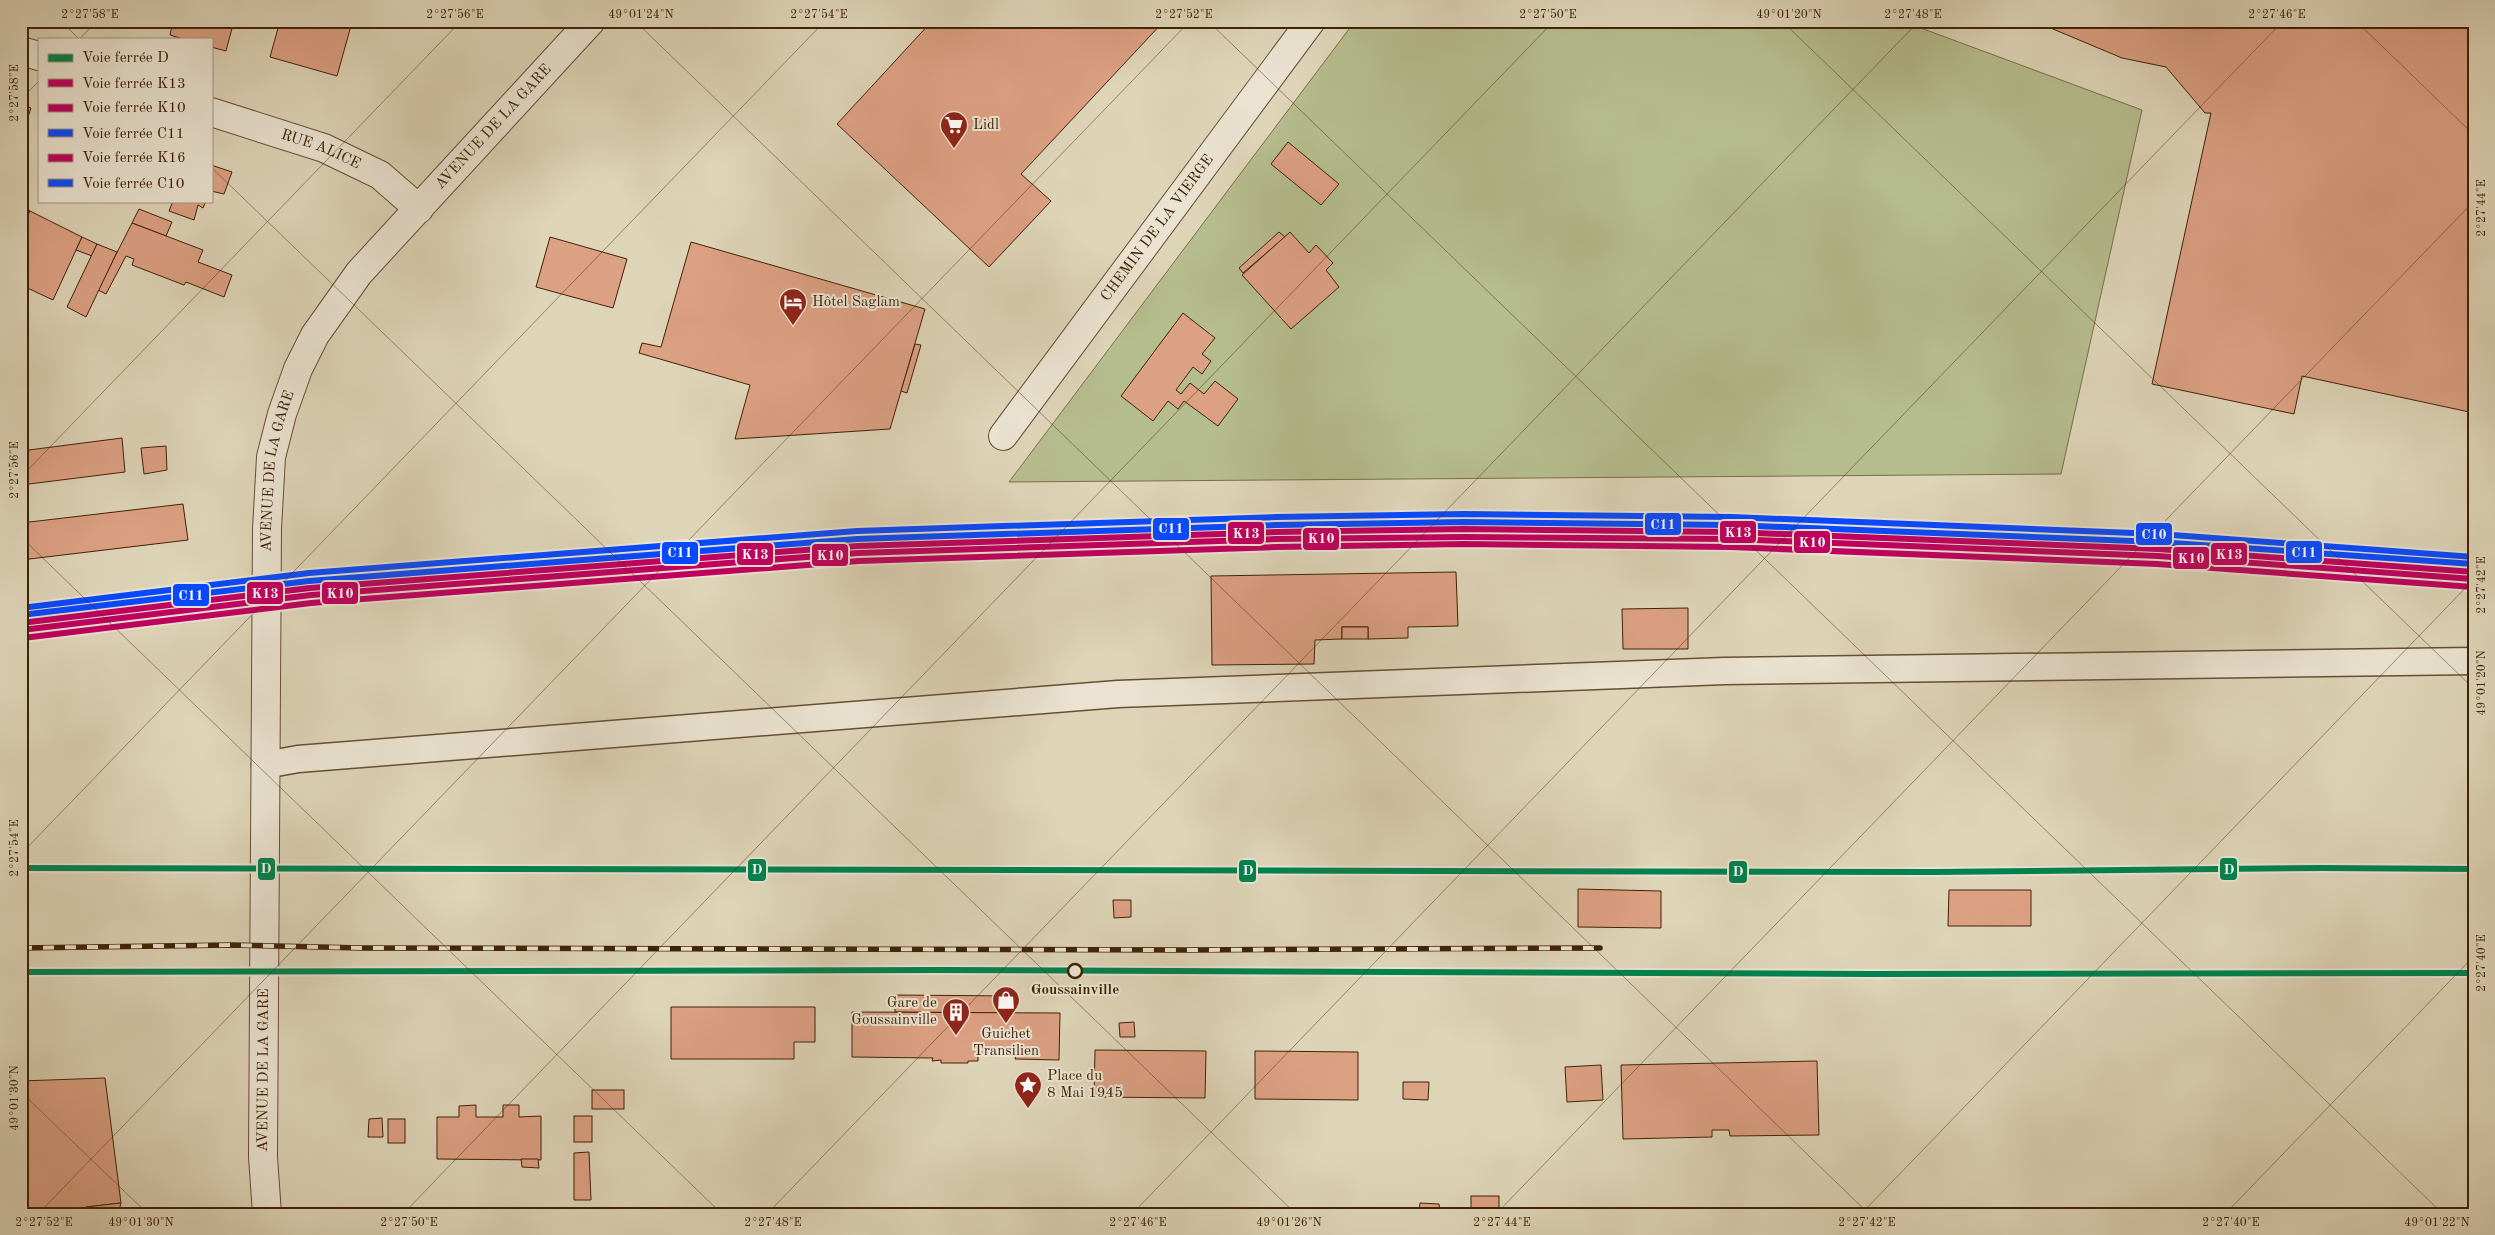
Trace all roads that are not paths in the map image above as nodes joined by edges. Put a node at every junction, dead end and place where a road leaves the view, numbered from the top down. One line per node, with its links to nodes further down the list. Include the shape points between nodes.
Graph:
1 (591, 21): 6 (street, AVENUE DE LA GARE)
2 (1311, 21): 7 (street, CHEMIN DE LA VIERGE)
3 (21, 51): 4 (street)
4 (38, 56)
5 (212, 112): 6 (street, RUE ALICE, via 324,148 380,175)
6 (419, 209): 9 (street, AVENUE DE LA GARE, via 359,272 334,306 298,369 282,414 271,456 267,528)
7 (1003, 436)
8 (2474, 661): 9 (lane, via 1735,671 1118,694)
9 (265, 765): 10 (street, AVENUE DE LA GARE, via 263,1157)
10 (267, 1214)

